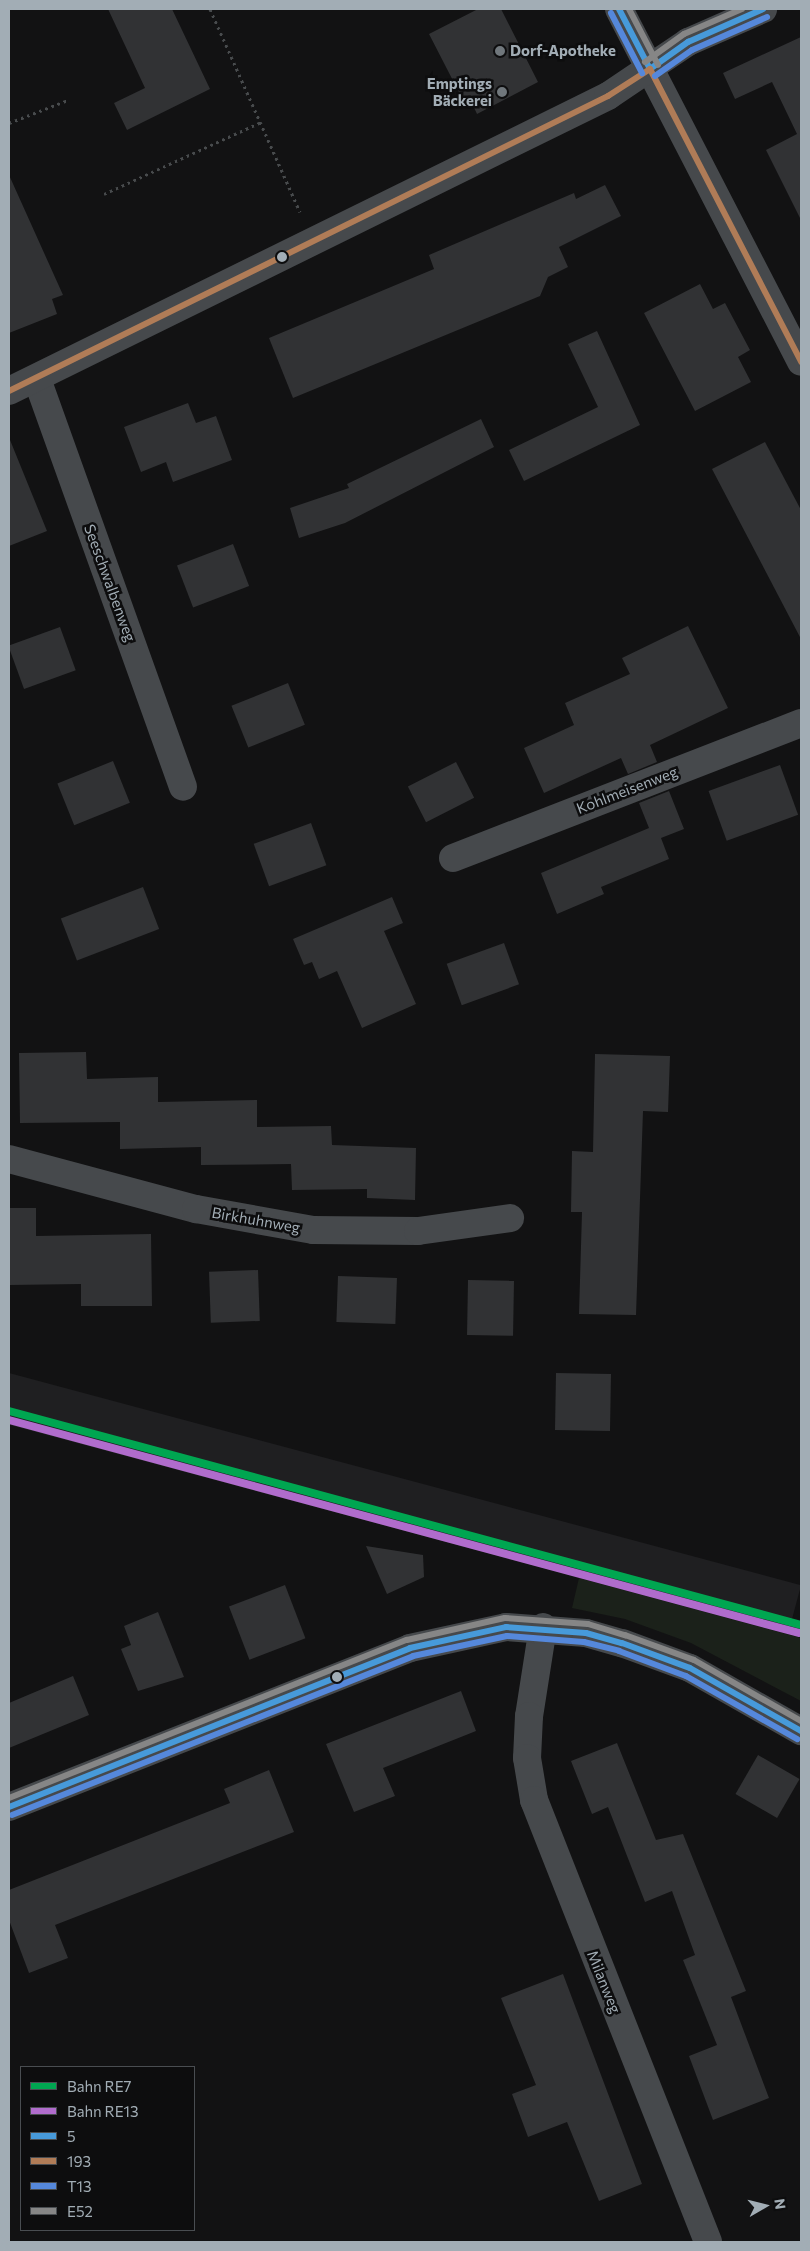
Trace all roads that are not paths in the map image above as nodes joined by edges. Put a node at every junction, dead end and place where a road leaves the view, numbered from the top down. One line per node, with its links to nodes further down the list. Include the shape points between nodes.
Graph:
1 (619, 9): 3 (street)
2 (762, 9): 3 (street, via 688,42)
3 (650, 69): 4 (street); 5 (street, via 608,96)
4 (801, 362)
5 (38, 379): 6 (street); 8 (street, Seeschwalbenweg)
6 (9, 391)
7 (801, 723): 9 (street, Kohlmeisenweg)
8 (183, 787)
9 (453, 858)
10 (9, 1159): 11 (street, Birkhuhnweg, via 196,1209 313,1230 418,1231)
11 (510, 1218)
12 (543, 1628): 13 (street, via 586,1633 690,1668); 14 (street, via 506,1626 410,1648); 15 (street, Milanweg, via 529,1716 527,1758 534,1800)
13 (801, 1731)
14 (9, 1808)
15 (708, 2242)

